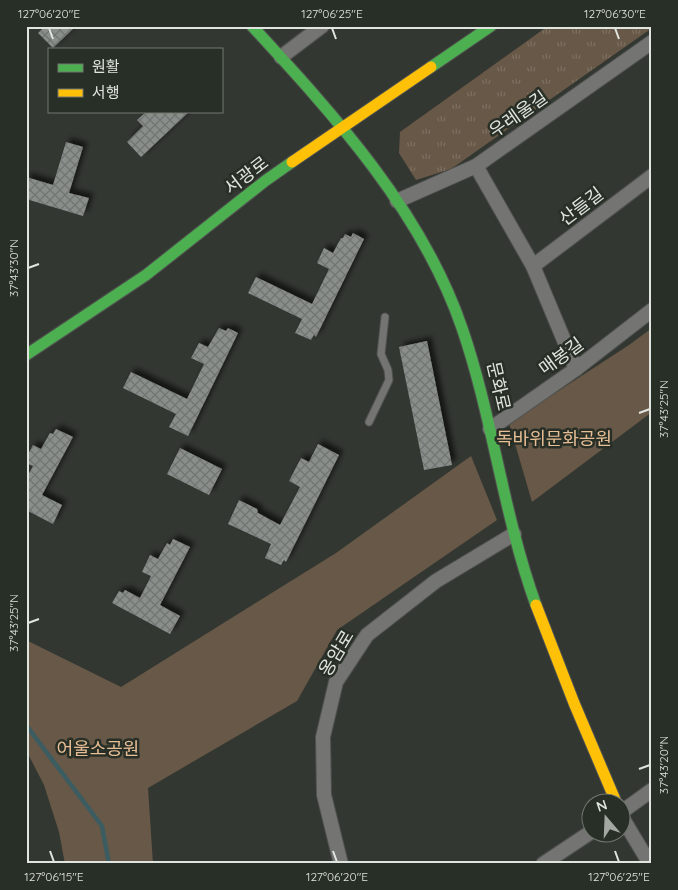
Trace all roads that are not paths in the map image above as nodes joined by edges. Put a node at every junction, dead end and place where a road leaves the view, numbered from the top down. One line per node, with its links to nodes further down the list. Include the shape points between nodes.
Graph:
1 (252, 26): 5 (street, 문화로)
2 (322, 26): 5 (street)
3 (491, 26): 6 (street, 서광로)
4 (652, 42): 7 (street, 우레울길)
5 (281, 57): 6 (street, 문화로)
6 (341, 128): 9 (street, 문화로); 13 (street, 서광로, via 265,181 146,275)
7 (476, 166): 9 (street, 우레울길); 10 (street)
8 (652, 176): 10 (street, 산들길)
9 (397, 201): 16 (street, 문화로, via 415,228 450,296 473,356)
10 (533, 266): 14 (street)
11 (652, 310): 14 (street, 매봉길)
12 (385, 317): 15 (lane, via 381,354 389,380)
13 (26, 355)
14 (576, 369): 16 (street, 매봉길)
15 (369, 422)
16 (490, 429): 17 (street, 문화로)
17 (514, 534): 19 (street, 문화로, via 540,617); 23 (street, 옹암로, via 436,581 367,635 336,682 324,737 324,786)
18 (652, 790): 20 (street)
19 (612, 792)
20 (630, 806)
21 (630, 830): 25 (street)
22 (580, 839): 24 (street)
23 (340, 864)
24 (543, 864)
25 (650, 864)

